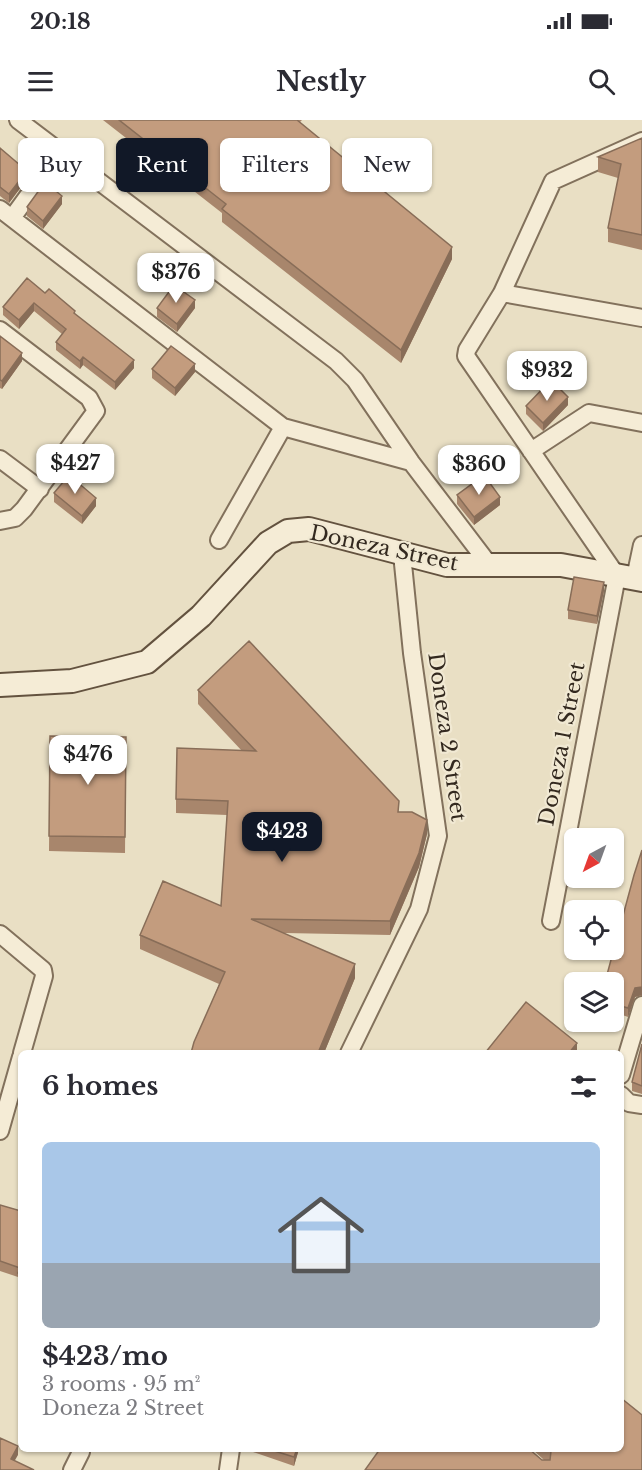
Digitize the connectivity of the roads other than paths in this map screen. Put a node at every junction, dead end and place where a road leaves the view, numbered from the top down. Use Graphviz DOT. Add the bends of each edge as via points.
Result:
graph roads {
  1 [pos="18,120"];
  2 [pos="42,138"];
  3 [pos="642,141"];
  4 [pos="104,185"];
  5 [pos="25,192"];
  6 [pos="6,213"];
  7 [pos="502,293"];
  8 [pos="642,318"];
  9 [pos="0,330"];
  10 [pos="642,423"];
  11 [pos="283,427"];
  12 [pos="531,451"];
  13 [pos="0,459"];
  14 [pos="411,462"];
  15 [pos="40,489"];
  16 [pos="0,521"];
  17 [pos="219,540"];
  18 [pos="642,545"];
  19 [pos="402,554"];
  20 [pos="491,567"];
  21 [pos="631,578"];
  22 [pos="0,685"];
  23 [pos="551,921"];
  24 [pos="0,934"];
  25 [pos="642,1005"];
  26 [pos="23,1050"];
  27 [pos="350,1050"];
  28 [pos="624,1065"];
  29 [pos="18,1068"];
  30 [pos="624,1098"];
  31 [pos="642,1105"];
  32 [pos="0,1131"];
  33 [pos="81,1452"];
  34 [pos="231,1452"];
  35 [pos="72,1470"];
  36 [pos="228,1470"];
  1 -- 2 [label="street"];
  3 -- 7 [label="street" via="553,181"];
  4 -- 14 [label="street" via="336,362 355,380"];
  5 -- 6 [label="street"];
  6 -- 11 [label="street"];
  7 -- 8 [label="street"];
  7 -- 12 [label="street" via="466,356"];
  9 -- 15 [label="street" via="90,398 96,407 95,414"];
  10 -- 12 [label="street" via="589,413"];
  11 -- 14 [label="street"];
  11 -- 17 [label="street"];
  12 -- 21 [label="street"];
  13 -- 15 [label="street"];
  14 -- 20 [label="street"];
  15 -- 16 [label="street" via="15,518"];
  18 -- 21 [label="street, Doneza 1 Street"];
  19 -- 20 [label="street, Doneza Street" via="447,565"];
  19 -- 22 [label="street, Doneza Street" via="309,529 288,531 268,543 201,616 147,662 72,681"];
  19 -- 27 [label="street, Doneza 2 Street" via="438,837 419,909"];
  20 -- 21 [label="street, Doneza Street" via="561,565"];
  21 -- 23 [label="street, Doneza 1 Street"];
  24 -- 26 [label="street" via="43,970"];
  25 -- 28 [label="street"];
  29 -- 32 [label="street"];
  30 -- 31 [label="street"];
  33 -- 35 [label="street"];
  34 -- 36 [label="street"];
}
